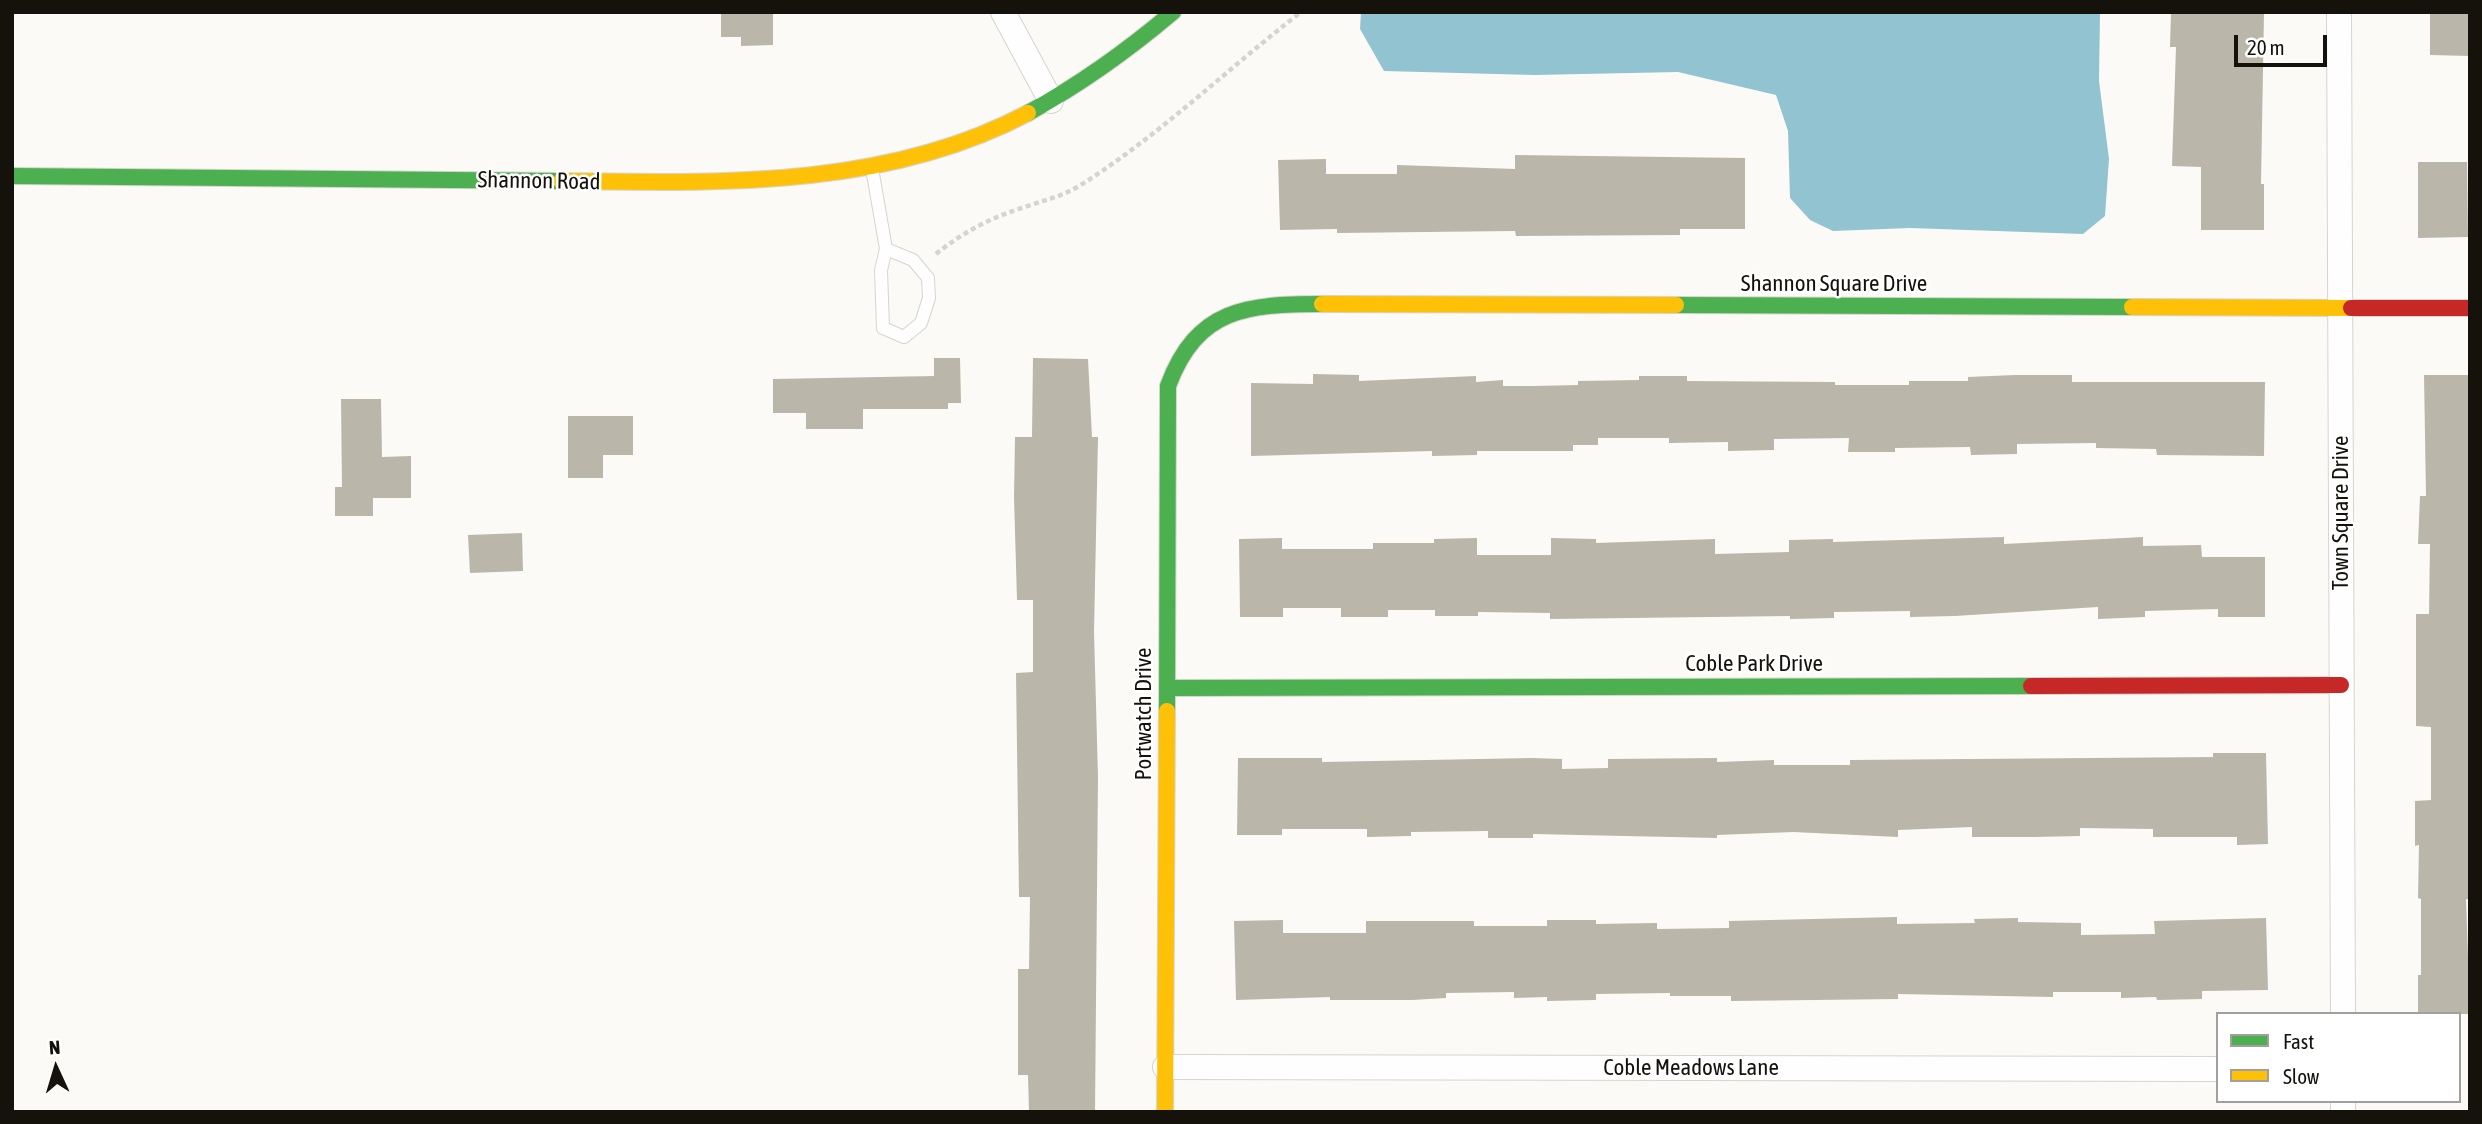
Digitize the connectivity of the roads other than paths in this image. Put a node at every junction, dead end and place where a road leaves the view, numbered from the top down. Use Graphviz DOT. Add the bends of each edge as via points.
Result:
graph roads {
  1 [pos="1003,12"];
  2 [pos="1173,12"];
  3 [pos="2339,12"];
  4 [pos="1051,101"];
  5 [pos="872,168"];
  6 [pos="12,176"];
  7 [pos="886,249"];
  8 [pos="2470,308"];
  9 [pos="2340,309"];
  10 [pos="1202,327"];
  11 [pos="2342,685"];
  12 [pos="1167,688"];
  13 [pos="2343,1012"];
  14 [pos="1165,1067"];
  15 [pos="2216,1069"];
  16 [pos="1165,1112"];
  1 -- 4 [label="street"];
  2 -- 4 [label="street, Shannon Road" via="1118,57"];
  3 -- 9 [label="street, Town Square Drive"];
  4 -- 5 [label="street, Shannon Road" via="976,138"];
  5 -- 6 [label="street, Shannon Road" via="713,183"];
  5 -- 7 [label="lane"];
  7 -- 7 [label="lane" via="881,281 883,328 904,337 920,323 929,298 928,278 913,260"];
  8 -- 9 [label="street, Shannon Square Drive"];
  9 -- 10 [label="street, Shannon Square Drive" via="1275,304 1247,307"];
  9 -- 11 [label="street, Town Square Drive"];
  10 -- 12 [label="street, Portwatch Drive" via="1175,363 1168,386"];
  11 -- 12 [label="street, Coble Park Drive"];
  11 -- 13 [label="street, Town Square Drive"];
  12 -- 14 [label="street, Portwatch Drive"];
  14 -- 15 [label="street, Coble Meadows Lane"];
  14 -- 16 [label="street, Portwatch Drive"];
}
